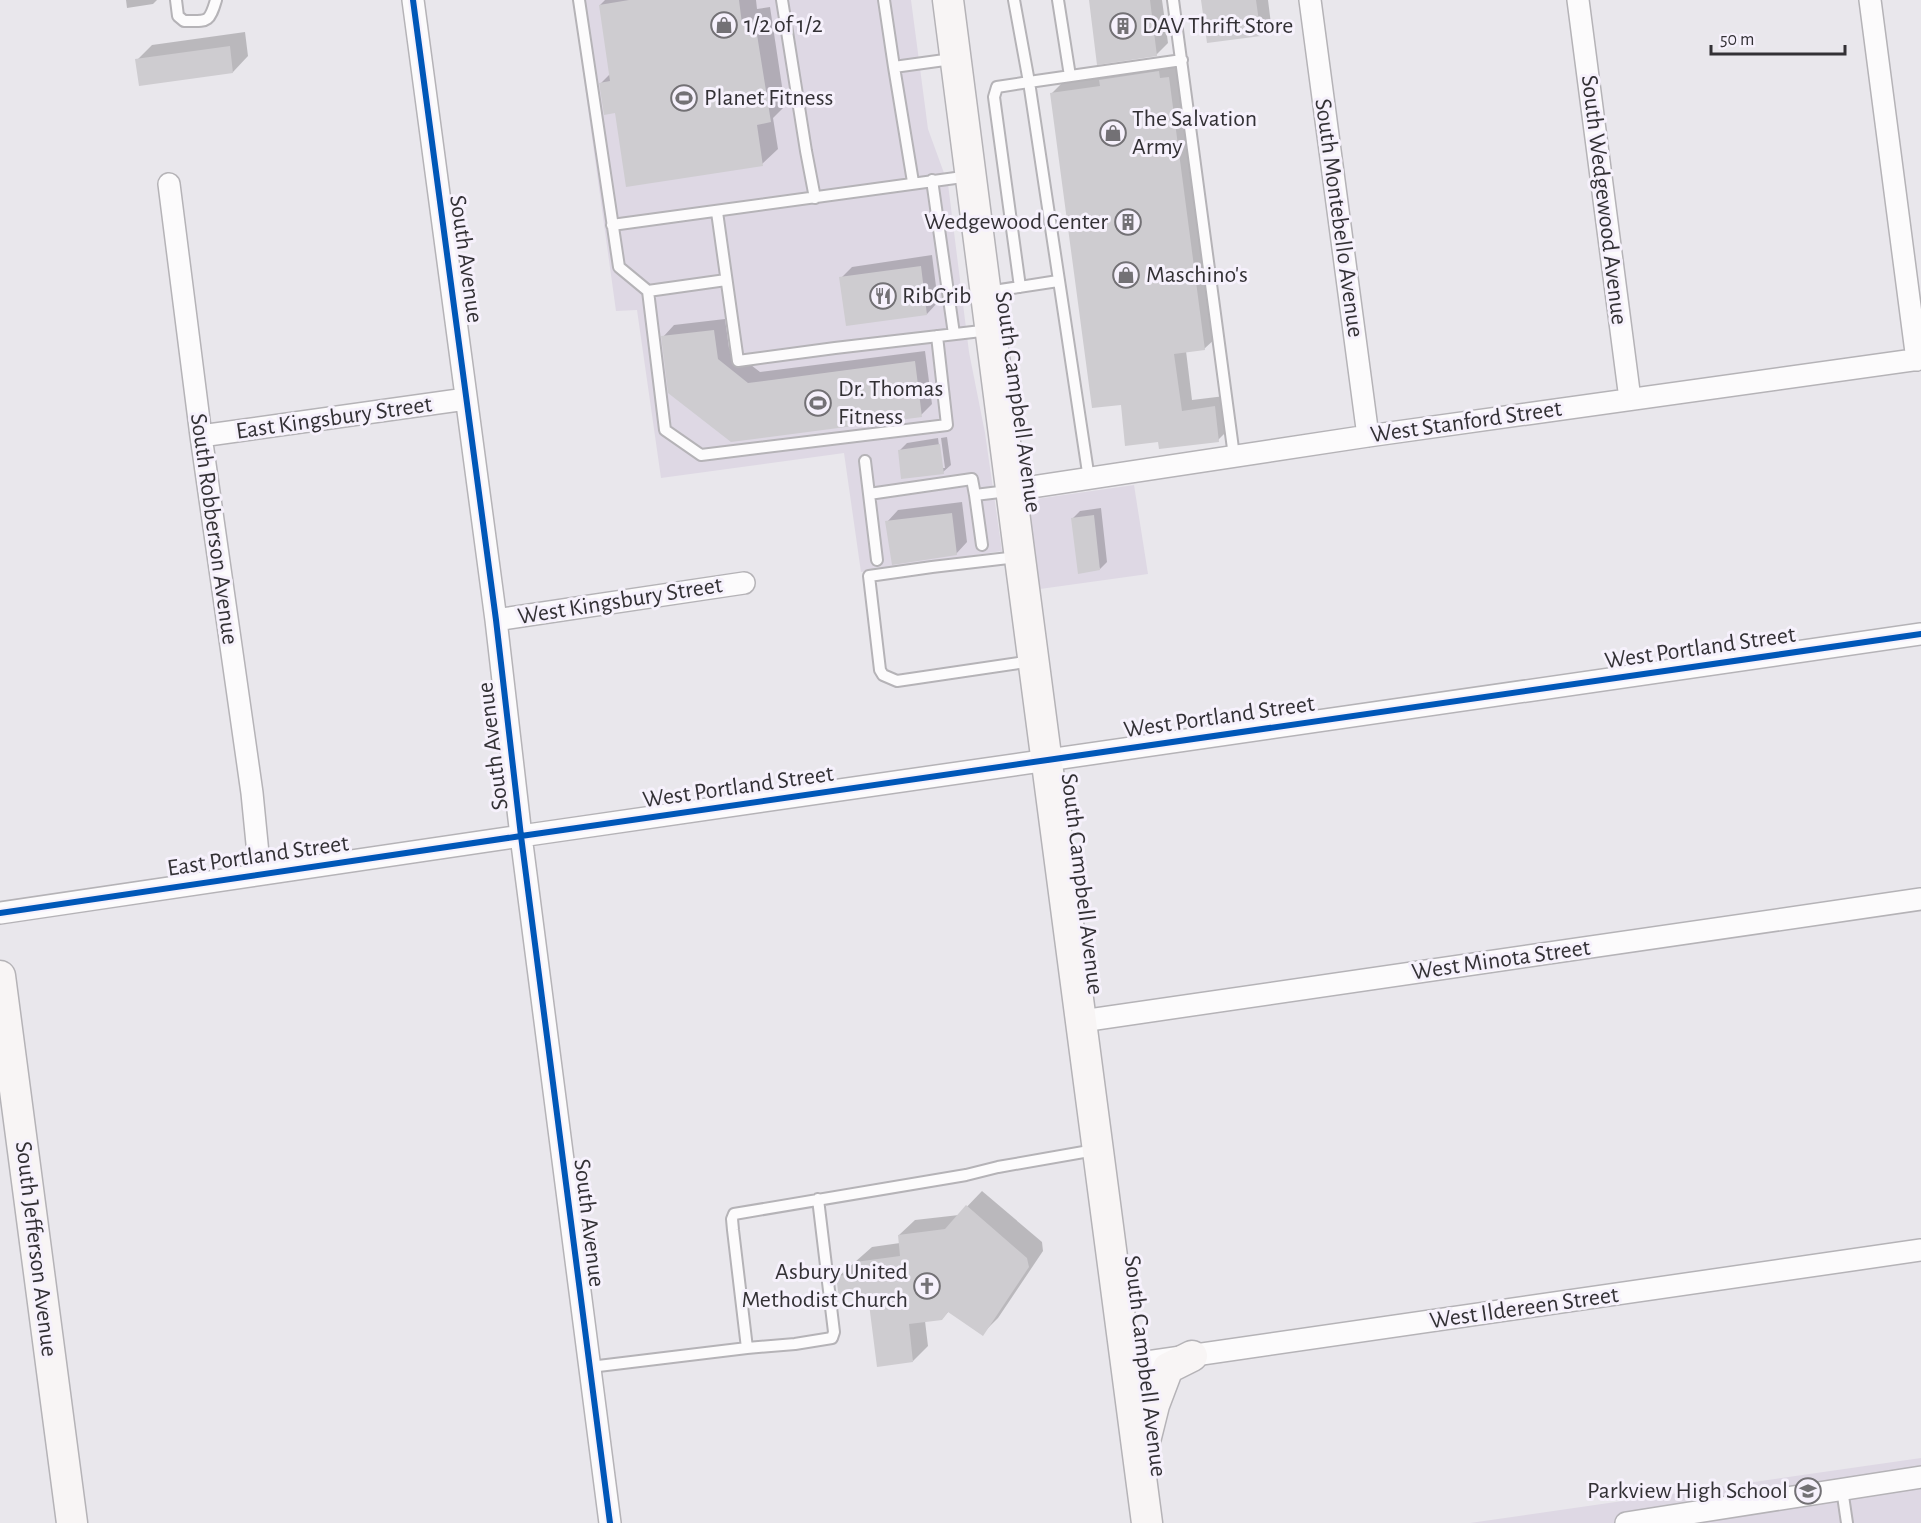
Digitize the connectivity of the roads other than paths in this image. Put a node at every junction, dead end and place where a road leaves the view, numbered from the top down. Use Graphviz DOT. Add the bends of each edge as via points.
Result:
graph roads {
  1 [pos="176,0"];
  2 [pos="216,0"];
  3 [pos="413,0"];
  4 [pos="579,0"];
  5 [pos="782,0"];
  6 [pos="884,0"];
  7 [pos="948,0"];
  8 [pos="1014,0"];
  9 [pos="1058,0"];
  10 [pos="1173,0"];
  11 [pos="1310,0"];
  12 [pos="1578,0"];
  13 [pos="1870,0"];
  14 [pos="956,59"];
  15 [pos="1182,60"];
  16 [pos="894,67"];
  17 [pos="1070,76"];
  18 [pos="1029,82"];
  19 [pos="970,176"];
  20 [pos="932,180"];
  21 [pos="913,182"];
  22 [pos="169,184"];
  23 [pos="815,198"];
  24 [pos="717,212"];
  25 [pos="612,225"];
  26 [pos="726,280"];
  27 [pos="1058,281"];
  28 [pos="1020,287"];
  29 [pos="648,291"];
  30 [pos="985,292"];
  31 [pos="990,330"];
  32 [pos="954,334"];
  33 [pos="937,336"];
  34 [pos="1919,359"];
  35 [pos="466,399"];
  36 [pos="1630,399"];
  37 [pos="201,436"];
  38 [pos="1368,436"];
  39 [pos="1234,456"];
  40 [pos="865,461"];
  41 [pos="1089,478"];
  42 [pos="1012,490"];
  43 [pos="869,494"];
  44 [pos="975,495"];
  45 [pos="982,545"];
  46 [pos="1020,557"];
  47 [pos="877,560"];
  48 [pos="744,583"];
  49 [pos="496,620"];
  50 [pos="1921,634"];
  51 [pos="1034,660"];
  52 [pos="1048,760"];
  53 [pos="521,836"];
  54 [pos="260,874"];
  55 [pos="1921,899"];
  56 [pos="0,913"];
  57 [pos="0,976"];
  58 [pos="1082,1021"];
  59 [pos="1098,1150"];
  60 [pos="818,1199"];
  61 [pos="1921,1250"];
  62 [pos="747,1348"];
  63 [pos="1192,1356"];
  64 [pos="1126,1365"];
  65 [pos="590,1367"];
  66 [pos="1139,1464"];
  67 [pos="1921,1477"];
  68 [pos="1842,1489"];
  69 [pos="72,1523"];
  70 [pos="610,1523"];
  71 [pos="1147,1523"];
  72 [pos="1626,1523"];
  73 [pos="1847,1523"];
  1 -- 2 [label="lane" via="178,16 184,21 205,21 212,15"];
  3 -- 35 [label="street, South Avenue"];
  4 -- 25 [label="lane"];
  5 -- 23 [label="lane"];
  6 -- 16 [label="lane"];
  7 -- 14 [label="main road, South Campbell Avenue"];
  8 -- 18 [label="lane"];
  9 -- 17 [label="lane"];
  10 -- 15 [label="lane"];
  11 -- 38 [label="street, South Montebello Avenue"];
  12 -- 36 [label="street, South Wedgewood Avenue"];
  13 -- 34 [label="street"];
  14 -- 16 [label="lane"];
  14 -- 19 [label="main road, South Campbell Avenue"];
  15 -- 17 [label="lane"];
  15 -- 39 [label="lane"];
  16 -- 21 [label="lane"];
  17 -- 18 [label="lane"];
  18 -- 27 [label="lane"];
  18 -- 28 [label="lane" via="997,87 994,98"];
  19 -- 20 [label="lane"];
  19 -- 30 [label="main road, South Campbell Avenue"];
  20 -- 21 [label="lane"];
  20 -- 32 [label="lane"];
  21 -- 23 [label="lane"];
  22 -- 37 [label="street, South Robberson Avenue"];
  23 -- 24 [label="lane"];
  24 -- 25 [label="lane"];
  24 -- 26 [label="lane"];
  25 -- 29 [label="lane" via="619,267"];
  26 -- 29 [label="lane"];
  26 -- 33 [label="lane" via="738,361"];
  27 -- 28 [label="lane"];
  27 -- 41 [label="lane"];
  28 -- 30 [label="lane"];
  29 -- 33 [label="lane" via="665,430 701,455 947,425"];
  30 -- 31 [label="main road, South Campbell Avenue"];
  31 -- 32 [label="lane"];
  31 -- 42 [label="main road, South Campbell Avenue"];
  32 -- 33 [label="lane"];
  34 -- 36 [label="street, West Stanford Street"];
  35 -- 37 [label="street, East Kingsbury Street"];
  35 -- 49 [label="street, South Avenue"];
  36 -- 38 [label="street, West Stanford Street"];
  37 -- 54 [label="street, South Robberson Avenue"];
  38 -- 39 [label="street, West Stanford Street"];
  39 -- 41 [label="street, West Stanford Street"];
  40 -- 43 [label="lane"];
  41 -- 42 [label="street, West Stanford Street"];
  42 -- 44 [label="lane"];
  42 -- 46 [label="main road, South Campbell Avenue"];
  43 -- 44 [label="lane" via="972,479"];
  43 -- 47 [label="lane"];
  44 -- 45 [label="lane"];
  46 -- 51 [label="main road, South Campbell Avenue"];
  46 -- 51 [label="lane" via="869,576 880,670 897,681"];
  48 -- 49 [label="street, West Kingsbury Street"];
  49 -- 53 [label="street, South Avenue"];
  50 -- 52 [label="street, West Portland Street"];
  51 -- 52 [label="main road, South Campbell Avenue"];
  52 -- 53 [label="street, West Portland Street"];
  52 -- 58 [label="main road, South Campbell Avenue"];
  53 -- 54 [label="street, East Portland Street"];
  53 -- 65 [label="street, South Avenue"];
  54 -- 56 [label="street, East Portland Street"];
  55 -- 58 [label="street, West Minota Street"];
  57 -- 69 [label="main road, South Jefferson Avenue"];
  58 -- 59 [label="main road, South Campbell Avenue"];
  59 -- 60 [label="lane"];
  59 -- 64 [label="main road, South Campbell Avenue"];
  60 -- 62 [label="lane" via="734,1214"];
  60 -- 62 [label="lane" via="832,1338"];
  61 -- 63 [label="street, West Ildereen Street"];
  62 -- 65 [label="lane"];
  63 -- 64 [label="street, West Ildereen Street"];
  63 -- 66 [label="main road" via="1168,1368"];
  64 -- 66 [label="main road, South Campbell Avenue"];
  65 -- 70 [label="street, South Avenue"];
  66 -- 71 [label="main road, South Campbell Avenue"];
  67 -- 68 [label="street"];
  68 -- 72 [label="street"];
  68 -- 73 [label="lane"];
}
